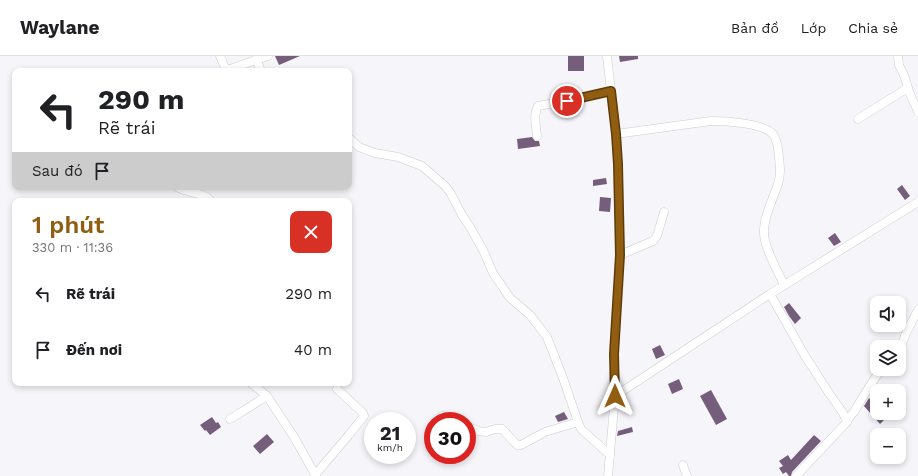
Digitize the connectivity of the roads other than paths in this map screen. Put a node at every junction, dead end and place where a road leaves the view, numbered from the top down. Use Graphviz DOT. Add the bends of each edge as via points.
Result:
graph roads {
  1 [pos="220,56"];
  2 [pos="268,56"];
  3 [pos="607,56"];
  4 [pos="898,56"];
  5 [pos="256,59"];
  6 [pos="224,68"];
  7 [pos="233,68"];
  8 [pos="260,68"];
  9 [pos="908,88"];
  10 [pos="611,91"];
  11 [pos="918,112"];
  12 [pos="858,119"];
  13 [pos="616,134"];
  14 [pos="537,136"];
  15 [pos="352,141"];
  16 [pos="183,190"];
  17 [pos="208,198"];
  18 [pos="918,202"];
  19 [pos="664,212"];
  20 [pos="620,255"];
  21 [pos="784,285"];
  22 [pos="770,294"];
  23 [pos="918,310"];
  24 [pos="904,340"];
  25 [pos="876,376"];
  26 [pos="255,386"];
  27 [pos="337,389"];
  28 [pos="267,396"];
  29 [pos="615,396"];
  30 [pos="230,419"];
  31 [pos="578,422"];
  32 [pos="847,422"];
  33 [pos="476,430"];
  34 [pos="610,455"];
  35 [pos="684,464"];
  36 [pos="315,476"];
  37 [pos="608,476"];
  38 [pos="687,476"];
  39 [pos="796,476"];
  1 -- 6 [label="street"];
  2 -- 5 [label="street"];
  3 -- 10 [label="street"];
  4 -- 9 [label="street" via="899,66"];
  5 -- 7 [label="street"];
  5 -- 8 [label="street"];
  9 -- 11 [label="street"];
  9 -- 12 [label="street"];
  10 -- 13 [label="street"];
  10 -- 14 [label="street" via="538,106 535,109"];
  13 -- 20 [label="street"];
  13 -- 21 [label="street" via="711,121 737,122 770,131 778,144 780,178 769,207 764,233 767,248"];
  15 -- 31 [label="street" via="359,147 375,153 398,157 422,166 450,192 493,273 510,298 530,315 547,337"];
  16 -- 17 [label="street"];
  18 -- 21 [label="street"];
  19 -- 20 [label="street" via="653,241"];
  20 -- 29 [label="street" via="614,354"];
  21 -- 22 [label="street"];
  22 -- 29 [label="street"];
  22 -- 32 [label="street"];
  23 -- 24 [label="street"];
  25 -- 32 [label="street"];
  26 -- 28 [label="street"];
  27 -- 36 [label="street" via="364,416"];
  28 -- 30 [label="street"];
  28 -- 36 [label="street" via="294,437"];
  29 -- 34 [label="street"];
  31 -- 33 [label="street" via="546,432 521,445 502,429 486,432"];
  31 -- 34 [label="street" via="581,429"];
  32 -- 39 [label="street"];
  34 -- 37 [label="street"];
  35 -- 38 [label="street"];
}
